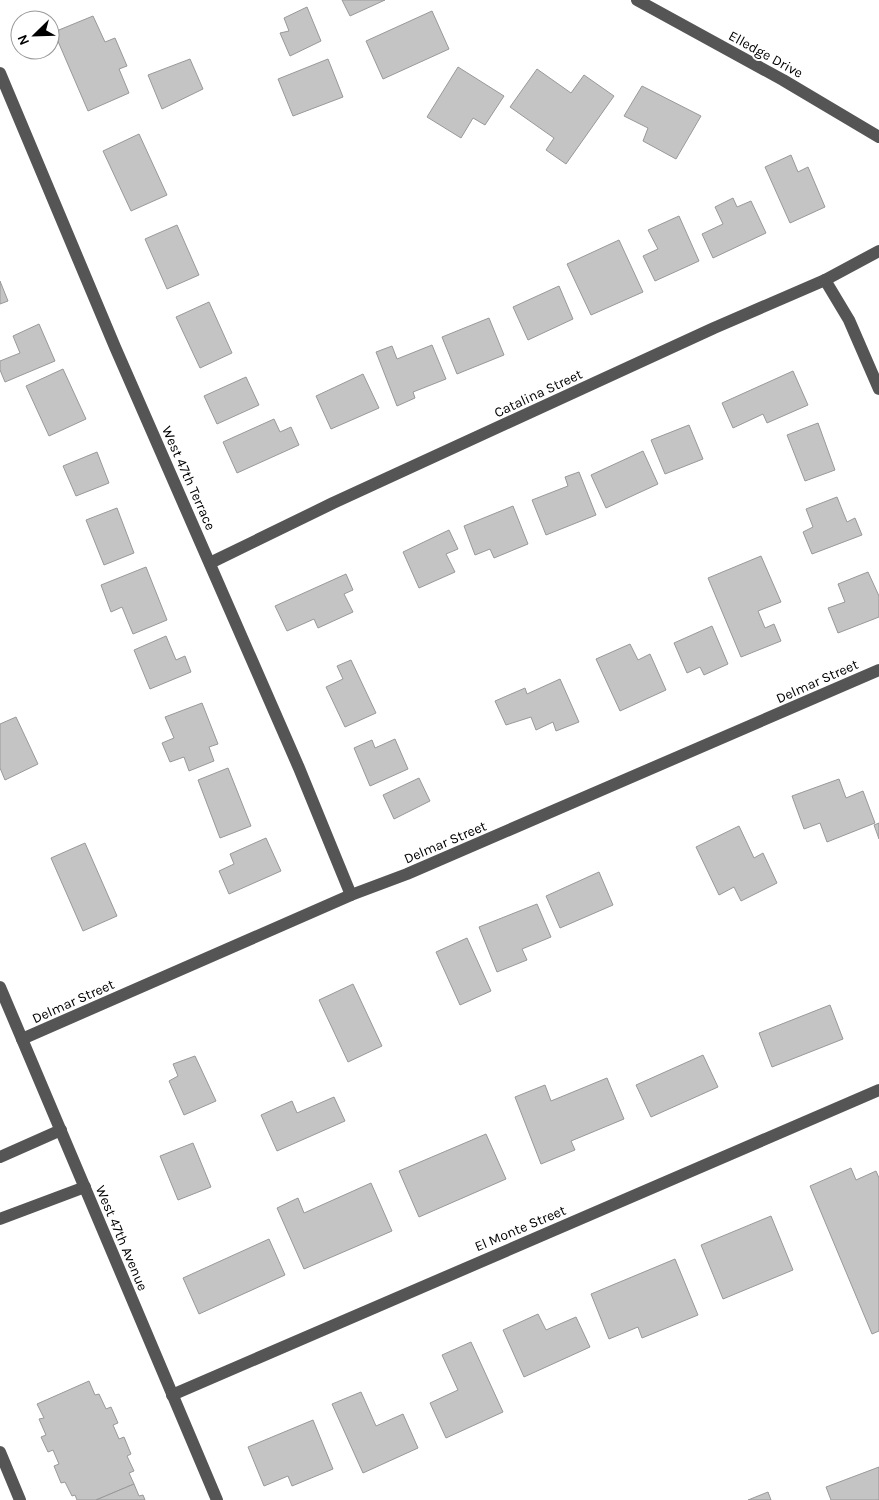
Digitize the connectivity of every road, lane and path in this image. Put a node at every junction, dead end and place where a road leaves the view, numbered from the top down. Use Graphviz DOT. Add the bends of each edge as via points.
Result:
graph roads {
  1 [pos="636,0"];
  2 [pos="0,73"];
  3 [pos="879,137"];
  4 [pos="879,251"];
  5 [pos="825,280"];
  6 [pos="879,389"];
  7 [pos="210,563"];
  8 [pos="879,670"];
  9 [pos="351,895"];
  10 [pos="0,987"];
  11 [pos="22,1039"];
  12 [pos="879,1090"];
  13 [pos="61,1130"];
  14 [pos="0,1157"];
  15 [pos="85,1187"];
  16 [pos="0,1219"];
  17 [pos="172,1395"];
  18 [pos="0,1452"];
  19 [pos="20,1500"];
  20 [pos="217,1500"];
  1 -- 3 [label="street, Elledge Drive" via="783,80"];
  2 -- 7 [label="street, West 47th Terrace"];
  4 -- 5 [label="street, Catalina Street"];
  5 -- 6 [label="street" via="849,320"];
  5 -- 7 [label="street, Catalina Street" via="333,503"];
  7 -- 9 [label="street, West 47th Terrace"];
  8 -- 9 [label="street, Delmar Street" via="407,874"];
  9 -- 11 [label="street, Delmar Street"];
  10 -- 11 [label="street, West 47th Avenue"];
  11 -- 13 [label="street, West 47th Avenue"];
  12 -- 17 [label="street, El Monte Street"];
  13 -- 14 [label="street"];
  13 -- 15 [label="street, West 47th Avenue"];
  15 -- 16 [label="street"];
  15 -- 17 [label="street, West 47th Avenue"];
  17 -- 20 [label="street, West 47th Avenue"];
  18 -- 19 [label="street"];
}
